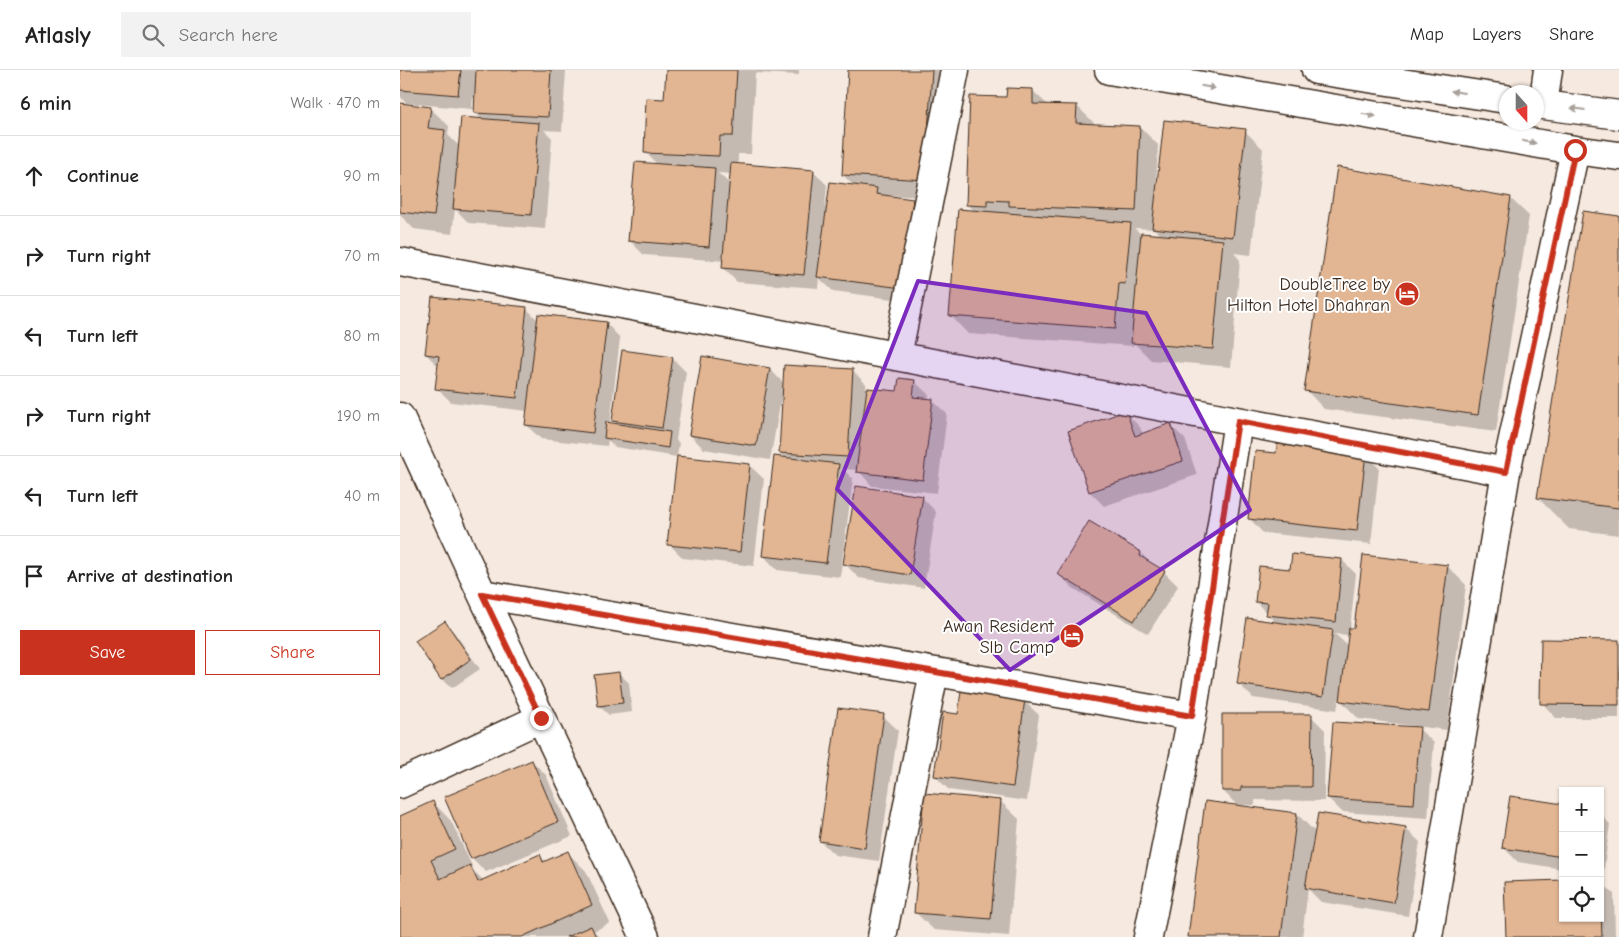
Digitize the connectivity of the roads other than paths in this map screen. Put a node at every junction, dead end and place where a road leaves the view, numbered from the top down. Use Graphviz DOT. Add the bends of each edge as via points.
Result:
graph roads {
  1 [pos="955,70"];
  2 [pos="1109,70"];
  3 [pos="1316,70"];
  4 [pos="1548,70"];
  5 [pos="1544,87"];
  6 [pos="1499,98"];
  7 [pos="1544,105"];
  8 [pos="1619,115"];
  9 [pos="1575,150"];
  10 [pos="1619,156"];
  11 [pos="400,262"];
  12 [pos="897,356"];
  13 [pos="400,416"];
  14 [pos="1238,421"];
  15 [pos="1506,472"];
  16 [pos="482,594"];
  17 [pos="934,672"];
  18 [pos="1192,716"];
  19 [pos="541,718"];
  20 [pos="400,784"];
  21 [pos="645,937"];
  22 [pos="882,937"];
  23 [pos="1148,937"];
  24 [pos="1428,937"];
  1 -- 12 [label="street"];
  2 -- 9 [label="street, one-way"];
  6 -- 3 [label="street, one-way"];
  4 -- 5 [label="street"];
  8 -- 7 [label="street, one-way"];
  9 -- 10 [label="street"];
  9 -- 15 [label="street"];
  11 -- 12 [label="street"];
  12 -- 14 [label="street"];
  13 -- 16 [label="street"];
  14 -- 15 [label="street"];
  14 -- 18 [label="street"];
  15 -- 24 [label="street"];
  16 -- 17 [label="street"];
  16 -- 19 [label="street"];
  17 -- 18 [label="street"];
  17 -- 22 [label="street"];
  18 -- 23 [label="street"];
  19 -- 20 [label="street"];
  19 -- 21 [label="street"];
}
